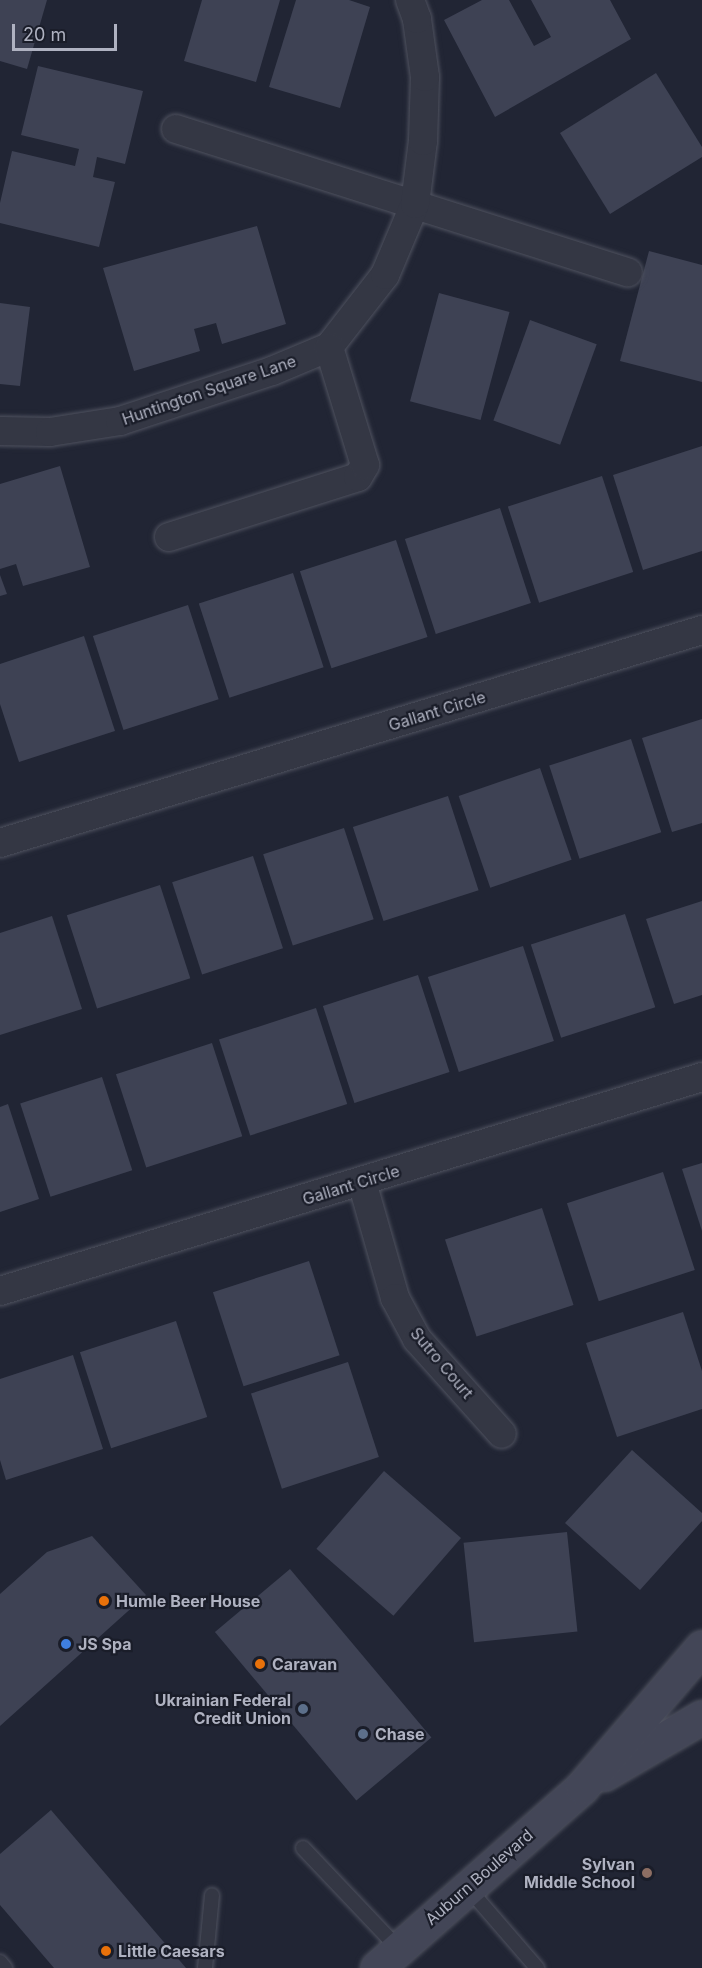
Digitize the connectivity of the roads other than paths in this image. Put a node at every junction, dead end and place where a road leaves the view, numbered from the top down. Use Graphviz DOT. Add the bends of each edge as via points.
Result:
graph roads {
  1 [pos="410,0"];
  2 [pos="176,129"];
  3 [pos="415,204"];
  4 [pos="628,272"];
  5 [pos="329,347"];
  6 [pos="0,431"];
  7 [pos="169,537"];
  8 [pos="702,630"];
  9 [pos="0,843"];
  10 [pos="702,1077"];
  11 [pos="362,1182"];
  12 [pos="0,1291"];
  13 [pos="502,1434"];
  14 [pos="702,1647"];
  15 [pos="702,1716"];
  16 [pos="582,1787"];
  17 [pos="303,1848"];
  18 [pos="468,1888"];
  19 [pos="212,1895"];
  20 [pos="388,1958"];
  21 [pos="0,1962"];
  22 [pos="5,1968"];
  23 [pos="205,1968"];
  24 [pos="537,1968"];
  1 -- 3 [label="street, Huntington Square Lane" via="417,19 425,77 423,141"];
  2 -- 3 [label="street"];
  3 -- 4 [label="street"];
  3 -- 5 [label="street, Huntington Square Lane" via="385,275"];
  5 -- 6 [label="street, Huntington Square Lane" via="272,371 120,421 50,432"];
  5 -- 7 [label="street" via="365,465 358,477"];
  8 -- 9 [label="street, Gallant Circle"];
  10 -- 11 [label="street, Gallant Circle"];
  11 -- 12 [label="street, Gallant Circle"];
  11 -- 13 [label="street, Sutro Court" via="394,1298 417,1339"];
  14 -- 16 [label="main road, Auburn Boulevard"];
  15 -- 16 [label="main road, Auburn Boulevard"];
  16 -- 18 [label="main road, Auburn Boulevard"];
  17 -- 20 [label="lane"];
  18 -- 20 [label="main road, Auburn Boulevard"];
  18 -- 24 [label="lane"];
  19 -- 23 [label="lane"];
  21 -- 22 [label="lane"];
}
